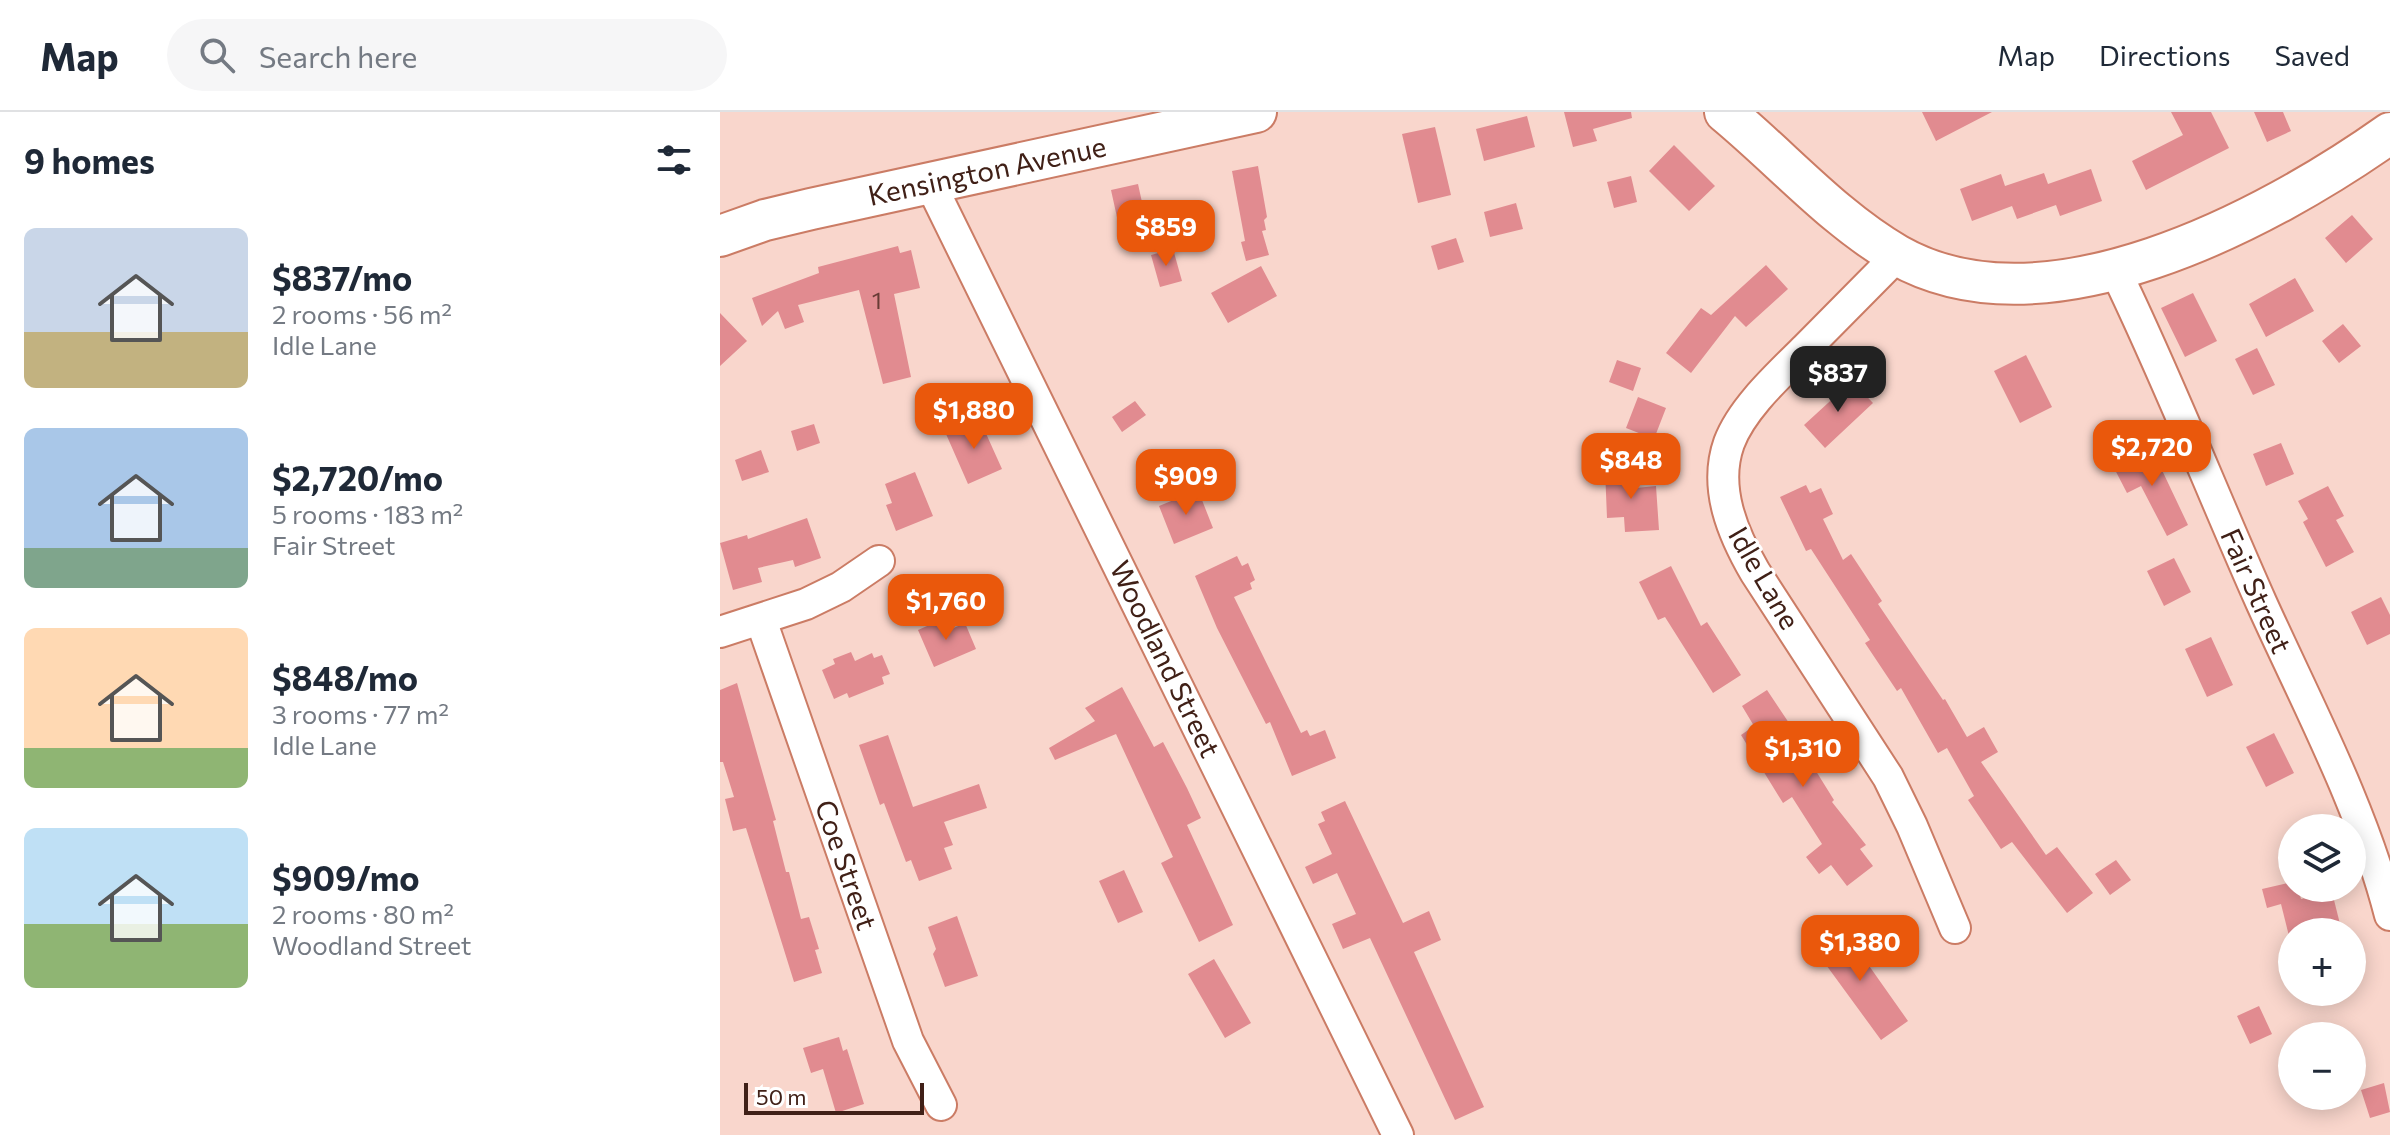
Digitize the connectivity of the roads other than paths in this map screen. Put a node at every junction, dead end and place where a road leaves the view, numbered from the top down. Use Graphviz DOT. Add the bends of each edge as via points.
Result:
graph roads {
  1 [pos="1256,112"];
  2 [pos="1725,112"];
  3 [pos="2390,133"];
  4 [pos="930,183"];
  5 [pos="720,236"];
  6 [pos="1898,255"];
  7 [pos="2115,270"];
  8 [pos="879,561"];
  9 [pos="761,620"];
  10 [pos="720,632"];
  11 [pos="2390,915"];
  12 [pos="1955,928"];
  13 [pos="941,1105"];
  14 [pos="1398,1135"];
  1 -- 4 [label="main road, Kensington Avenue"];
  2 -- 6 [label="main road" via="1844,216"];
  3 -- 7 [label="main road" via="2231,225"];
  4 -- 5 [label="main road, Kensington Avenue" via="765,220"];
  4 -- 14 [label="street, Woodland Street"];
  6 -- 7 [label="main road" via="1973,283 2013,286"];
  6 -- 12 [label="street, Idle Lane" via="1767,387 1746,415 1729,443 1725,505 1755,572 1888,777"];
  7 -- 11 [label="street, Fair Street" via="2369,845"];
  8 -- 9 [label="street" via="841,587"];
  9 -- 10 [label="street"];
  9 -- 13 [label="street, Coe Street" via="908,1041"];
}
